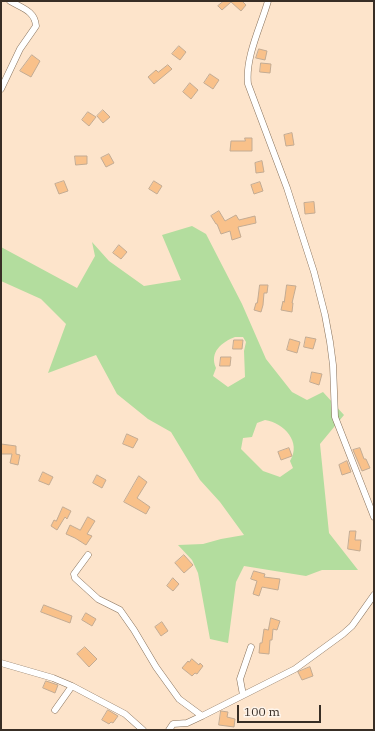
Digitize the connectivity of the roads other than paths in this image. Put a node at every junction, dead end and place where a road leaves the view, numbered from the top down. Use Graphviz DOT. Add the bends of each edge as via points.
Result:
graph roads {
  1 [pos="10,1"];
  2 [pos="268,1"];
  3 [pos="1,89"];
  4 [pos="374,517"];
  5 [pos="88,555"];
  6 [pos="374,595"];
  7 [pos="251,647"];
  8 [pos="1,663"];
  9 [pos="72,686"];
  10 [pos="243,695"];
  11 [pos="55,710"];
  12 [pos="202,716"];
  13 [pos="143,730"];
  14 [pos="169,730"];
  1 -- 3 [label="street" via="30,12 34,16 36,26 20,49"];
  2 -- 4 [label="street" via="253,44 248,84 287,188 314,272 330,342 335,417"];
  5 -- 12 [label="street" via="74,574 75,578 98,599 120,610 179,699"];
  6 -- 10 [label="street" via="352,626 343,634 295,670"];
  7 -- 10 [label="street" via="240,679"];
  8 -- 9 [label="street"];
  9 -- 11 [label="street"];
  9 -- 13 [label="street" via="125,714"];
  10 -- 12 [label="street"];
  12 -- 14 [label="street" via="187,723 173,724"];
}
